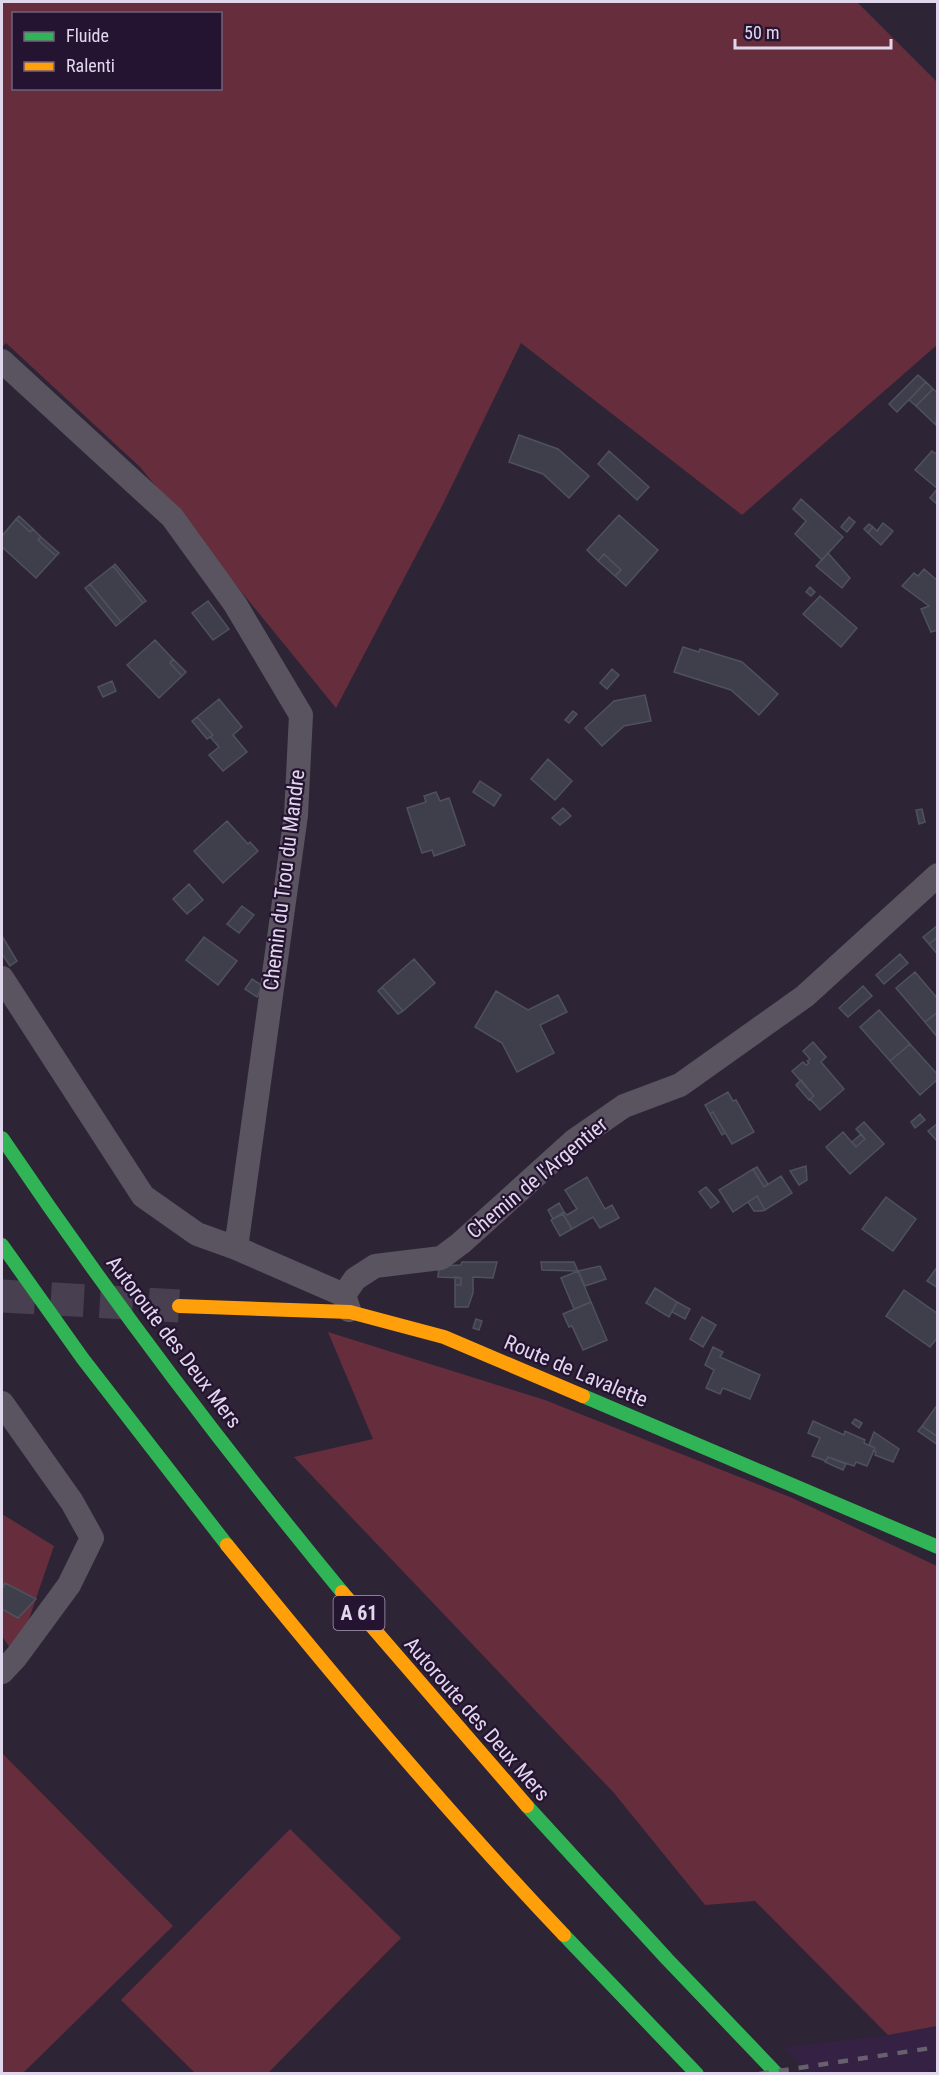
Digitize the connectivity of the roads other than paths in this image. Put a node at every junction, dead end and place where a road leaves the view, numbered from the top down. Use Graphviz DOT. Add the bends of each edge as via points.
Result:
graph roads {
  1 [pos="2,361"];
  2 [pos="938,875"];
  3 [pos="2,978"];
  4 [pos="2,1138"];
  5 [pos="2,1245"];
  6 [pos="236,1248"];
  7 [pos="347,1304"];
  8 [pos="179,1306"];
  9 [pos="2,1403"];
  10 [pos="938,1547"];
  11 [pos="2,1672"];
  12 [pos="692,2068"];
  13 [pos="777,2073"];
  1 -- 6 [label="street, Chemin du Trou du Mandre" via="172,517 235,604 301,715 296,815"];
  2 -- 7 [label="street, Chemin de l'Argentier" via="805,996 680,1085 624,1106 575,1140 441,1258 375,1266 355,1279"];
  3 -- 6 [label="street" via="143,1196 196,1234"];
  4 -- 13 [label="main road, Autoroute des Deux Mers / A 61" via="148,1345 248,1477 383,1643 553,1837"];
  5 -- 12 [label="main road, A 61" via="83,1359 337,1680 509,1877"];
  6 -- 7 [label="street"];
  7 -- 8 [label="main road, Route de Lavalette"];
  7 -- 10 [label="main road, Route de Lavalette" via="444,1337"];
  9 -- 11 [label="street" via="72,1502 92,1538 69,1585"];
}
